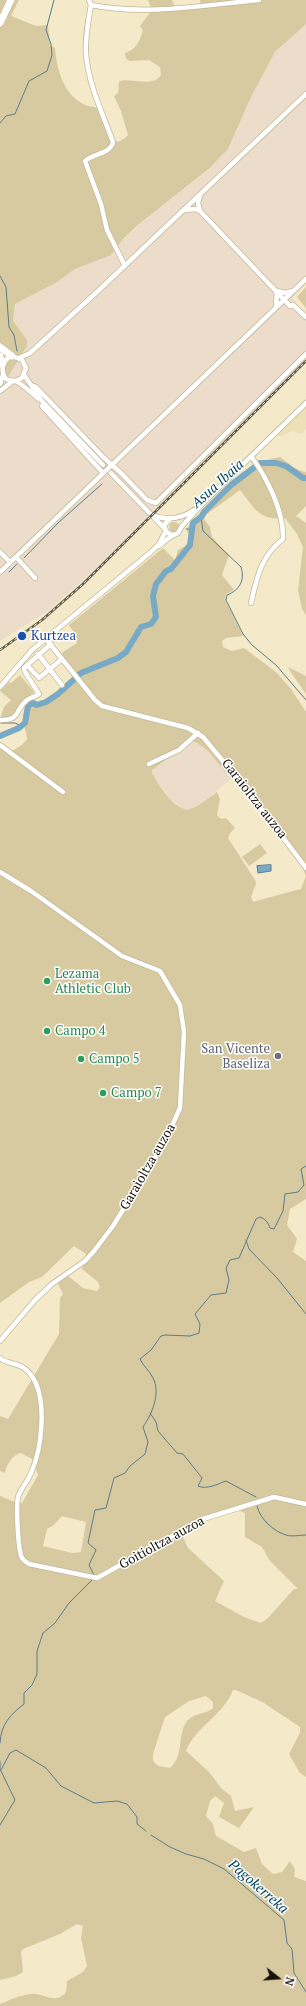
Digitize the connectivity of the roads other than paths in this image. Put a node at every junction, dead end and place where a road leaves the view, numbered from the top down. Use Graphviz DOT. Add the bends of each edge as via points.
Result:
graph roads {
  1 [pos="7,0"];
  2 [pos="11,0"];
  3 [pos="210,0"];
  4 [pos="259,0"];
  5 [pos="90,2"];
  6 [pos="214,4"];
  7 [pos="0,14"];
  8 [pos="0,23"];
  9 [pos="306,94"];
  10 [pos="200,194"];
  11 [pos="192,202"];
  12 [pos="199,209"];
  13 [pos="183,211"];
  14 [pos="125,266"];
  15 [pos="306,279"];
  16 [pos="294,290"];
  17 [pos="277,291"];
  18 [pos="285,300"];
  19 [pos="276,308"];
  20 [pos="306,317"];
  21 [pos="0,347"];
  22 [pos="30,353"];
  23 [pos="306,354"];
  24 [pos="12,356"];
  25 [pos="20,358"];
  26 [pos="1,360"];
  27 [pos="25,365"];
  28 [pos="3,375"];
  29 [pos="24,375"];
  30 [pos="14,381"];
  31 [pos="0,384"];
  32 [pos="31,385"];
  33 [pos="0,391"];
  34 [pos="30,392"];
  35 [pos="42,401"];
  36 [pos="306,403"];
  37 [pos="251,456"];
  38 [pos="112,464"];
  39 [pos="103,465"];
  40 [pos="103,473"];
  41 [pos="111,473"];
  42 [pos="203,503"];
  43 [pos="150,513"];
  44 [pos="173,518"];
  45 [pos="182,526"];
  46 [pos="165,530"];
  47 [pos="173,535"];
  48 [pos="0,552"];
  49 [pos="151,552"];
  50 [pos="16,557"];
  51 [pos="10,562"];
  52 [pos="0,572"];
  53 [pos="34,578"];
  54 [pos="251,603"];
  55 [pos="46,639"];
  56 [pos="51,644"];
  57 [pos="38,655"];
  58 [pos="62,659"];
  59 [pos="27,665"];
  60 [pos="50,670"];
  61 [pos="62,685"];
  62 [pos="0,687"];
  63 [pos="0,720"];
  64 [pos="198,733"];
  65 [pos="0,745"];
  66 [pos="149,764"];
  67 [pos="63,792"];
  68 [pos="306,868"];
  69 [pos="0,872"];
  70 [pos="0,1341"];
  71 [pos="0,1358"];
  72 [pos="306,1504"];
  1 -- 7 [label="highway"];
  2 -- 8 [label="highway"];
  3 -- 6 [label="street"];
  4 -- 6 [label="street"];
  5 -- 6 [label="street" via="108,8 154,9"];
  5 -- 14 [label="street" via="86,37 89,73 113,142 108,150 85,161 101,204 107,230"];
  9 -- 10 [label="street"];
  10 -- 11 [label="street"];
  10 -- 12 [label="street"];
  11 -- 12 [label="street"];
  11 -- 13 [label="street"];
  12 -- 13 [label="street"];
  12 -- 17 [label="street"];
  13 -- 14 [label="street"];
  14 -- 22 [label="street"];
  15 -- 16 [label="street"];
  16 -- 17 [label="street" via="285,293"];
  16 -- 18 [label="street"];
  17 -- 18 [label="street"];
  17 -- 19 [label="street"];
  18 -- 19 [label="street"];
  18 -- 20 [label="street"];
  19 -- 38 [label="street"];
  21 -- 24 [label="highway"];
  22 -- 25 [label="street"];
  22 -- 27 [label="street"];
  23 -- 38 [label="street" via="160,502 151,503 147,500"];
  24 -- 25 [label="street"];
  24 -- 26 [label="street"];
  25 -- 27 [label="street"];
  26 -- 28 [label="street"];
  27 -- 29 [label="street"];
  28 -- 30 [label="street" via="7,380"];
  28 -- 31 [label="street"];
  29 -- 30 [label="street"];
  29 -- 32 [label="street"];
  30 -- 33 [label="street"];
  30 -- 34 [label="street"];
  32 -- 35 [label="street"];
  32 -- 38 [label="street" via="36,387"];
  34 -- 35 [label="street"];
  34 -- 40 [label="street"];
  35 -- 39 [label="street"];
  36 -- 37 [label="street"];
  37 -- 42 [label="street"];
  37 -- 54 [label="street" via="275,502 283,532 282,539 266,555"];
  38 -- 40 [label="street"];
  40 -- 50 [label="street"];
  41 -- 43 [label="street"];
  42 -- 44 [label="street" via="189,514"];
  42 -- 45 [label="street"];
  43 -- 44 [label="street"];
  43 -- 46 [label="street"];
  44 -- 45 [label="street" via="180,521"];
  44 -- 46 [label="street" via="165,524"];
  45 -- 47 [label="street" via="180,532"];
  46 -- 47 [label="street"];
  46 -- 49 [label="street" via="159,544"];
  47 -- 49 [label="street"];
  48 -- 51 [label="street"];
  49 -- 55 [label="street"];
  50 -- 51 [label="street"];
  50 -- 53 [label="street"];
  51 -- 52 [label="street"];
  55 -- 56 [label="street, Garaioltza auzoa"];
  55 -- 62 [label="street" via="21,662"];
  56 -- 57 [label="street"];
  56 -- 58 [label="street, Garaioltza auzoa"];
  57 -- 59 [label="street"];
  57 -- 60 [label="street"];
  58 -- 60 [label="street"];
  58 -- 64 [label="street, Garaioltza auzoa" via="102,706 188,728"];
  59 -- 60 [label="street" via="39,678"];
  59 -- 63 [label="street" via="24,668 25,672 39,694 26,700 14,718"];
  60 -- 61 [label="street"];
  64 -- 66 [label="street" via="179,750"];
  64 -- 68 [label="street, Garaioltza auzoa" via="225,762"];
  65 -- 67 [label="street"];
  69 -- 70 [label="street, Garaioltza auzoa" via="32,891 122,956 160,971 180,1005 184,1027 180,1108 164,1142 113,1226 94,1251 35,1300"];
  71 -- 72 [label="street, Goitioltza auzoa" via="23,1366 35,1380 43,1423 33,1468 18,1501 22,1557 29,1564 97,1578 209,1517 274,1497"];
}
